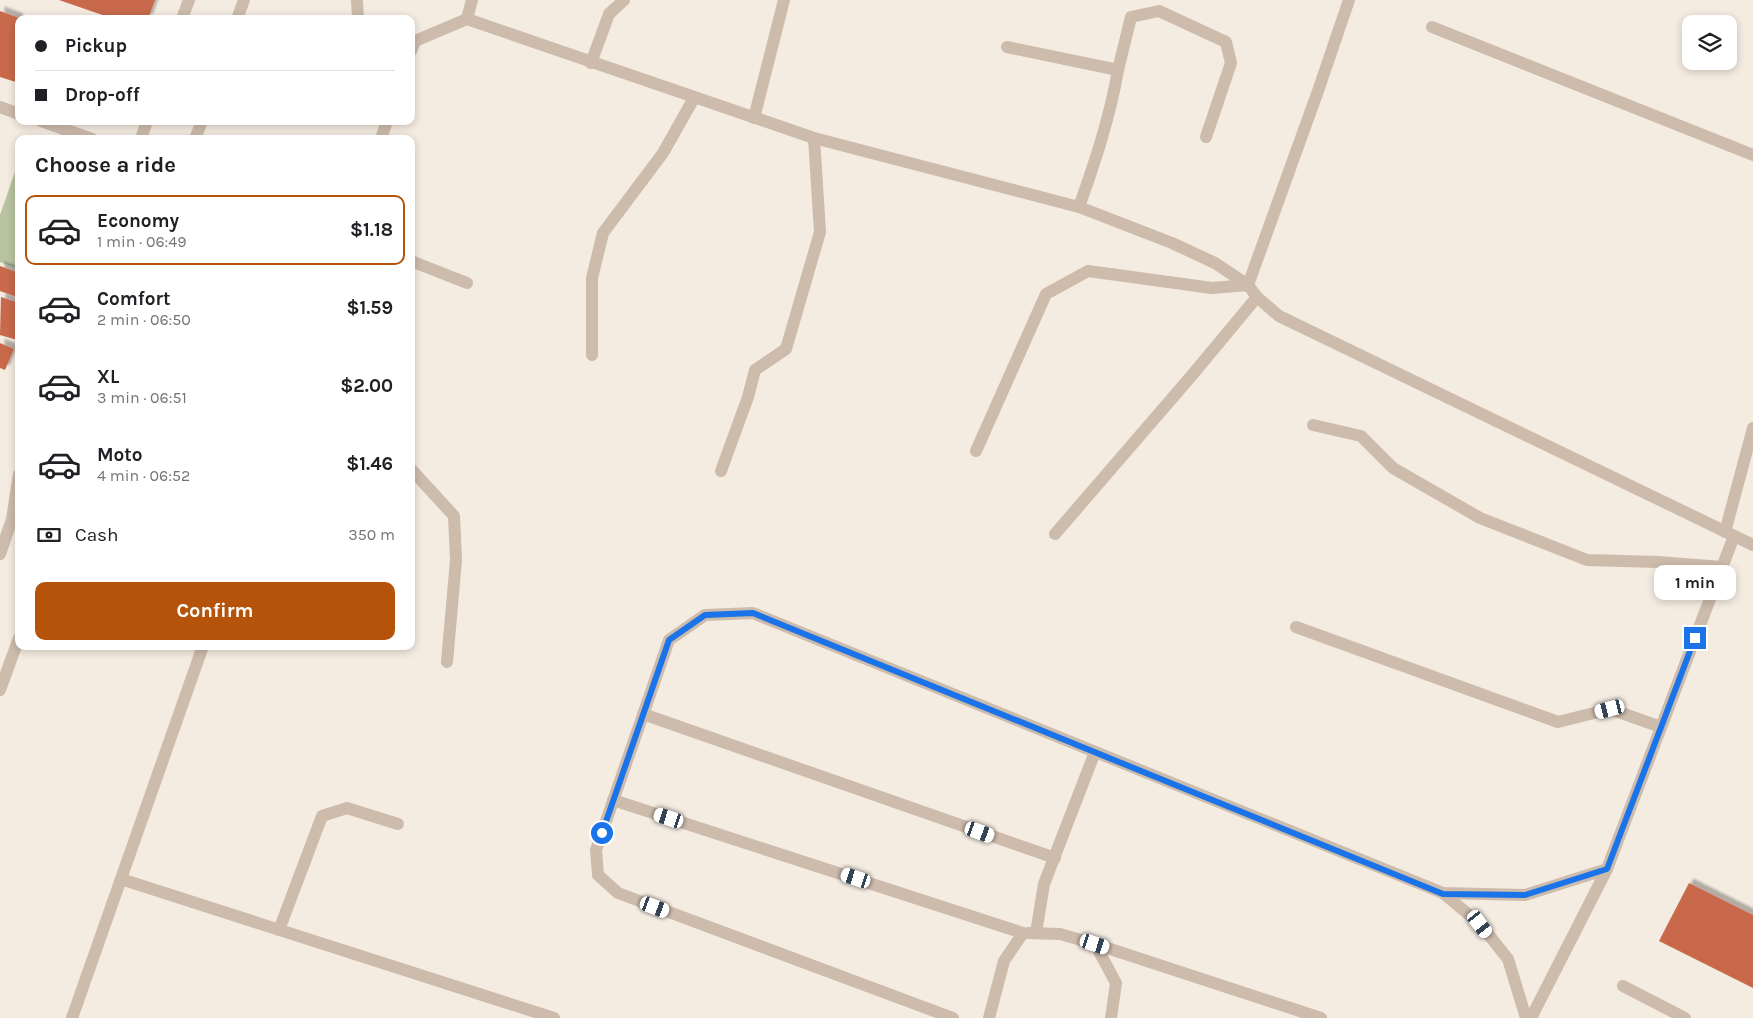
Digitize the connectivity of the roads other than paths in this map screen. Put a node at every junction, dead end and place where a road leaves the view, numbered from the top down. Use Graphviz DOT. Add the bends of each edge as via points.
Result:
graph roads {
  1 [pos="189,0"];
  2 [pos="244,0"];
  3 [pos="357,0"];
  4 [pos="472,0"];
  5 [pos="624,0"];
  6 [pos="784,0"];
  7 [pos="1349,0"];
  8 [pos="183,15"];
  9 [pos="238,15"];
  10 [pos="358,15"];
  11 [pos="467,19"];
  12 [pos="1432,26"];
  13 [pos="415,43"];
  14 [pos="1007,47"];
  15 [pos="591,63"];
  16 [pos="1118,70"];
  17 [pos="694,98"];
  18 [pos="0,107"];
  19 [pos="15,113"];
  20 [pos="754,118"];
  21 [pos="52,125"];
  22 [pos="81,135"];
  23 [pos="1206,137"];
  24 [pos="814,138"];
  25 [pos="1753,155"];
  26 [pos="1079,207"];
  27 [pos="415,263"];
  28 [pos="467,283"];
  29 [pos="1248,284"];
  30 [pos="1257,297"];
  31 [pos="592,354"];
  32 [pos="1313,425"];
  33 [pos="1753,428"];
  34 [pos="976,451"];
  35 [pos="721,471"];
  36 [pos="415,474"];
  37 [pos="15,500"];
  38 [pos="1055,534"];
  39 [pos="1729,534"];
  40 [pos="1751,541"];
  41 [pos="0,552"];
  42 [pos="1722,567"];
  43 [pos="1296,627"];
  44 [pos="15,649"];
  45 [pos="202,650"];
  46 [pos="447,662"];
  47 [pos="0,690"];
  48 [pos="643,714"];
  49 [pos="1661,727"];
  50 [pos="1095,752"];
  51 [pos="613,800"];
  52 [pos="398,824"];
  53 [pos="1054,858"];
  54 [pos="1607,869"];
  55 [pos="121,879"];
  56 [pos="1443,894"];
  57 [pos="279,930"];
  58 [pos="1030,933"];
  59 [pos="1095,944"];
  60 [pos="1623,986"];
  61 [pos="72,1018"];
  62 [pos="554,1018"];
  63 [pos="953,1018"];
  64 [pos="989,1018"];
  65 [pos="1112,1018"];
  66 [pos="1321,1018"];
  67 [pos="1526,1018"];
  68 [pos="1531,1018"];
  69 [pos="1685,1018"];
  1 -- 8 [label="street"];
  2 -- 9 [label="street"];
  3 -- 10 [label="street"];
  4 -- 11 [label="street"];
  5 -- 15 [label="street" via="609,14"];
  6 -- 20 [label="street"];
  7 -- 29 [label="street"];
  11 -- 13 [label="street"];
  11 -- 15 [label="street"];
  12 -- 25 [label="street"];
  14 -- 16 [label="street"];
  15 -- 17 [label="street"];
  16 -- 23 [label="street" via="1131,17 1159,11 1226,42 1231,63"];
  16 -- 26 [label="street" via="1110,113"];
  17 -- 20 [label="street"];
  17 -- 31 [label="street" via="663,153 603,233 592,278"];
  18 -- 19 [label="street"];
  20 -- 24 [label="street"];
  21 -- 22 [label="street"];
  24 -- 26 [label="street"];
  24 -- 35 [label="street" via="820,232 786,349 755,370"];
  26 -- 29 [label="street" via="1216,263"];
  27 -- 28 [label="street"];
  29 -- 30 [label="street"];
  29 -- 34 [label="street" via="1212,288 1088,271 1046,294"];
  30 -- 38 [label="street"];
  30 -- 39 [label="street" via="1279,316"];
  32 -- 42 [label="street" via="1361,436 1393,468 1480,518 1587,560"];
  33 -- 39 [label="street"];
  36 -- 46 [label="street" via="454,516 456,560"];
  37 -- 41 [label="street"];
  39 -- 40 [label="street"];
  39 -- 42 [label="street"];
  42 -- 49 [label="street"];
  43 -- 49 [label="street" via="1558,722 1610,709"];
  44 -- 47 [label="street"];
  45 -- 55 [label="street"];
  48 -- 50 [label="street" via="669,640 705,615 753,613"];
  48 -- 51 [label="street"];
  48 -- 53 [label="street"];
  49 -- 54 [label="street"];
  50 -- 53 [label="street"];
  50 -- 56 [label="street"];
  51 -- 58 [label="street"];
  51 -- 63 [label="street" via="596,850 598,875 618,894"];
  52 -- 57 [label="street" via="346,808 322,816"];
  53 -- 58 [label="street"];
  54 -- 56 [label="street" via="1525,895"];
  54 -- 68 [label="street"];
  55 -- 57 [label="street"];
  55 -- 61 [label="street"];
  56 -- 67 [label="street" via="1480,924 1508,959"];
  57 -- 62 [label="street"];
  58 -- 59 [label="street" via="1060,934"];
  58 -- 64 [label="street" via="1004,961"];
  59 -- 65 [label="street" via="1116,983"];
  59 -- 66 [label="street"];
  60 -- 69 [label="street"];
}
